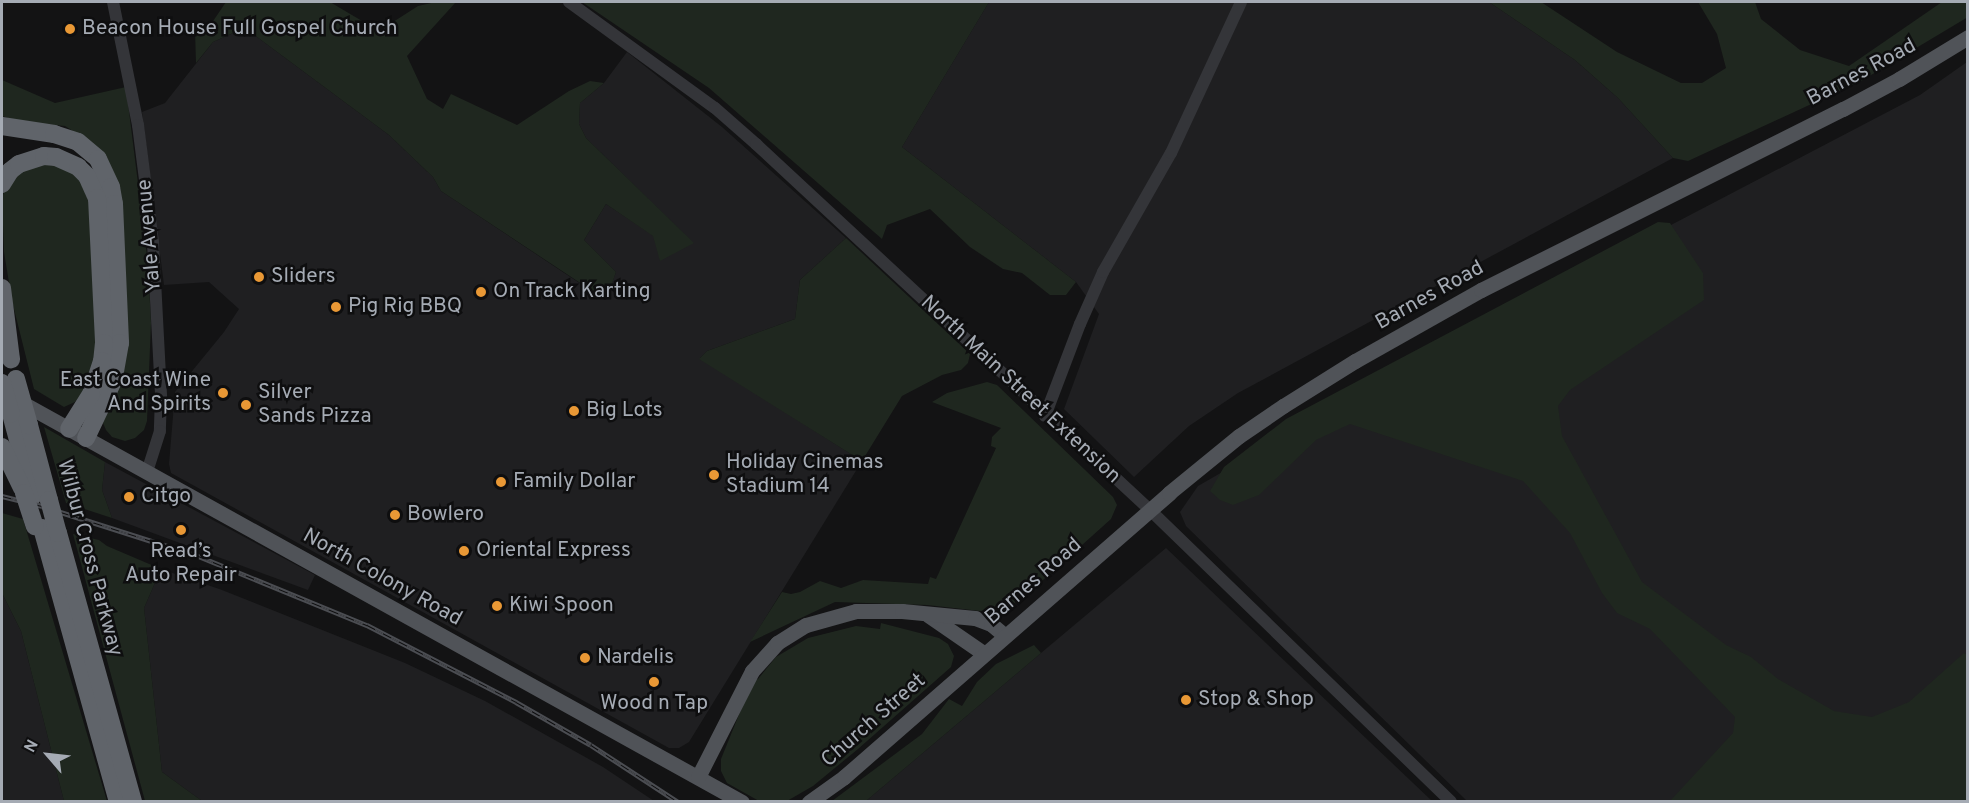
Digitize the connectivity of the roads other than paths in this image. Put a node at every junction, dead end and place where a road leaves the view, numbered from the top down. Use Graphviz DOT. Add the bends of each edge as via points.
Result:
graph roads {
  1 [pos="113,2"];
  2 [pos="569,2"];
  3 [pos="1241,2"];
  4 [pos="1968,37"];
  5 [pos="2,126"];
  6 [pos="2,184"];
  7 [pos="2,288"];
  8 [pos="2,327"];
  9 [pos="10,360"];
  10 [pos="9,381"];
  11 [pos="2,391"];
  12 [pos="1045,416"];
  13 [pos="69,429"];
  14 [pos="86,438"];
  15 [pos="2,447"];
  16 [pos="147,472"];
  17 [pos="35,496"];
  18 [pos="1150,510"];
  19 [pos="45,529"];
  20 [pos="928,615"];
  21 [pos="1004,635"];
  22 [pos="983,653"];
  23 [pos="965,670"];
  24 [pos="698,777"];
  25 [pos="118,801"];
  26 [pos="133,801"];
  27 [pos="742,801"];
  28 [pos="809,801"];
  29 [pos="1451,801"];
  1 -- 16 [label="street, Yale Avenue" via="138,125 153,242 161,397 160,431"];
  2 -- 12 [label="street, North Main Street Extension" via="715,108 887,264"];
  3 -- 12 [label="street" via="1171,153 1103,272"];
  4 -- 18 [label="main road, Barnes Road" via="1890,84 1481,290 1355,362 1239,436"];
  5 -- 14 [label="highway" via="78,142 98,159 111,187 120,343 112,381"];
  6 -- 13 [label="highway" via="19,164 44,156 56,157 78,167 97,198 103,352 91,393"];
  7 -- 9 [label="highway"];
  8 -- 9 [label="highway, Wilbur Cross Parkway"];
  9 -- 10 [label="highway, Wilbur Cross Parkway"];
  10 -- 17 [label="highway, Wilbur Cross Parkway, bridge" via="10,414"];
  10 -- 17 [label="highway, Wilbur Cross Parkway, bridge" via="29,425"];
  11 -- 13 [label="main road, North Colony Road"];
  12 -- 18 [label="street, North Main Street Extension"];
  13 -- 14 [label="main road, North Colony Road"];
  14 -- 16 [label="main road, North Colony Road"];
  15 -- 17 [label="highway"];
  16 -- 24 [label="main road, North Colony Road"];
  17 -- 19 [label="highway, bridge"];
  17 -- 19 [label="highway, Wilbur Cross Parkway, bridge"];
  18 -- 21 [label="main road, Barnes Road"];
  18 -- 29 [label="street, North Main Street Extension"];
  19 -- 25 [label="highway, Wilbur Cross Parkway"];
  19 -- 26 [label="highway, Wilbur Cross Parkway"];
  20 -- 21 [label="main road" via="975,618"];
  20 -- 22 [label="main road"];
  20 -- 24 [label="main road" via="902,610 855,611 827,617 787,636 752,671"];
  21 -- 22 [label="main road, Barnes Road"];
  22 -- 23 [label="main road, Barnes Road"];
  23 -- 28 [label="main road, Church Street" via="844,777"];
  24 -- 27 [label="main road, North Colony Road"];
}
